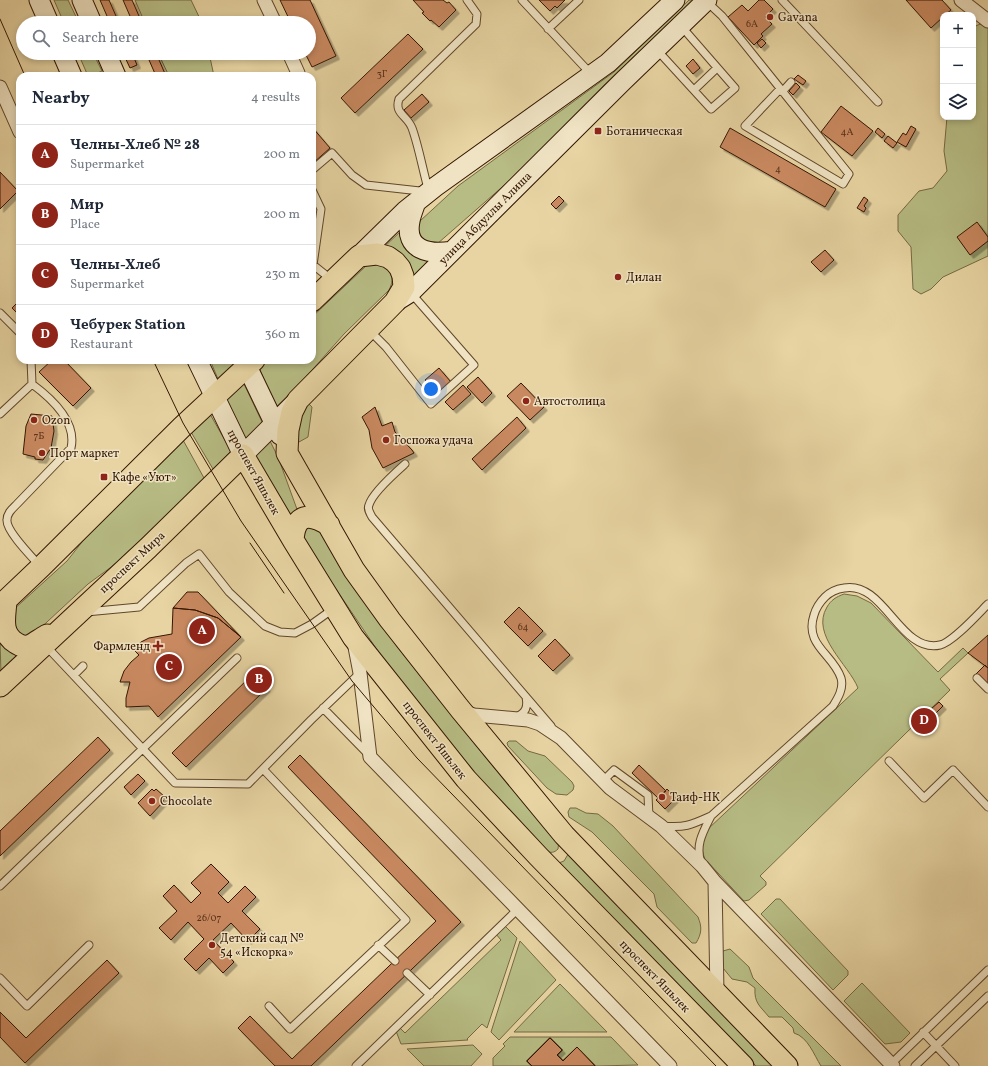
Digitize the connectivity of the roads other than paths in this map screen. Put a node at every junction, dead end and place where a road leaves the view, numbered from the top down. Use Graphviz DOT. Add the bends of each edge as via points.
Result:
graph roads {
  1 [pos="39,0"];
  2 [pos="82,0"];
  3 [pos="264,0"];
  4 [pos="467,0"];
  5 [pos="522,0"];
  6 [pos="579,0"];
  7 [pos="782,0"];
  8 [pos="961,0"];
  9 [pos="670,1"];
  10 [pos="707,1"];
  11 [pos="46,16"];
  12 [pos="89,16"];
  13 [pos="272,16"];
  14 [pos="988,22"];
  15 [pos="680,25"];
  16 [pos="548,29"];
  17 [pos="656,49"];
  18 [pos="65,60"];
  19 [pos="109,60"];
  20 [pos="292,60"];
  21 [pos="717,68"];
  22 [pos="70,72"];
  23 [pos="114,72"];
  24 [pos="298,72"];
  25 [pos="592,76"];
  26 [pos="791,82"];
  27 [pos="0,86"];
  28 [pos="694,90"];
  29 [pos="781,90"];
  30 [pos="878,102"];
  31 [pos="16,123"];
  32 [pos="316,167"];
  33 [pos="422,197"];
  34 [pos="316,198"];
  35 [pos="316,240"];
  36 [pos="452,251"];
  37 [pos="359,256"];
  38 [pos="316,267"];
  39 [pos="333,280"];
  40 [pos="316,297"];
  41 [pos="403,297"];
  42 [pos="0,313"];
  43 [pos="16,329"];
  44 [pos="368,330"];
  45 [pos="31,364"];
  46 [pos="199,364"];
  47 [pos="245,366"];
  48 [pos="32,384"];
  49 [pos="214,398"];
  50 [pos="298,400"];
  51 [pos="0,414"];
  52 [pos="269,429"];
  53 [pos="287,452"];
  54 [pos="243,455"];
  55 [pos="405,464"];
  56 [pos="329,525"];
  57 [pos="293,540"];
  58 [pos="41,567"];
  59 [pos="3,604"];
  60 [pos="988,604"];
  61 [pos="334,608"];
  62 [pos="70,620"];
  63 [pos="353,637"];
  64 [pos="44,644"];
  65 [pos="237,658"];
  66 [pos="83,666"];
  67 [pos="360,673"];
  68 [pos="74,675"];
  69 [pos="977,678"];
  70 [pos="0,686"];
  71 [pos="988,689"];
  72 [pos="526,697"];
  73 [pos="323,708"];
  74 [pos="460,710"];
  75 [pos="513,719"];
  76 [pos="562,738"];
  77 [pos="142,748"];
  78 [pos="370,757"];
  79 [pos="889,762"];
  80 [pos="263,769"];
  81 [pos="988,807"];
  82 [pos="710,816"];
  83 [pos="661,826"];
  84 [pos="564,834"];
  85 [pos="538,856"];
  86 [pos="702,866"];
  87 [pos="716,882"];
  88 [pos="0,886"];
  89 [pos="518,909"];
  90 [pos="89,945"];
  91 [pos="378,945"];
  92 [pos="395,961"];
  93 [pos="988,970"];
  94 [pos="407,973"];
  95 [pos="0,978"];
  96 [pos="717,994"];
  97 [pos="430,995"];
  98 [pos="988,996"];
  99 [pos="269,1006"];
  100 [pos="923,1032"];
  101 [pos="936,1045"];
  102 [pos="892,1065"];
  103 [pos="356,1066"];
  104 [pos="670,1066"];
  105 [pos="743,1066"];
  106 [pos="787,1066"];
  107 [pos="916,1066"];
  108 [pos="955,1066"];
  1 -- 11 [label="main road"];
  2 -- 12 [label="main road"];
  3 -- 13 [label="street"];
  4 -- 33 [label="lane" via="477,14 476,24 399,98 397,105 412,127"];
  5 -- 16 [label="lane"];
  6 -- 16 [label="lane"];
  7 -- 30 [label="lane"];
  8 -- 14 [label="street"];
  9 -- 25 [label="main road"];
  10 -- 15 [label="main road, улица Абдуллы Алиша"];
  10 -- 29 [label="lane"];
  15 -- 17 [label="main road, улица Абдуллы Алиша"];
  15 -- 21 [label="lane"];
  16 -- 25 [label="lane"];
  17 -- 28 [label="lane"];
  17 -- 36 [label="main road, улица Абдуллы Алиша"];
  18 -- 22 [label="main road"];
  19 -- 23 [label="main road"];
  20 -- 24 [label="street"];
  21 -- 28 [label="lane"];
  21 -- 28 [label="lane" via="735,88 712,109"];
  25 -- 33 [label="main road"];
  26 -- 29 [label="lane"];
  27 -- 31 [label="street"];
  29 -- 29 [label="lane" via="849,174 843,184 745,126"];
  32 -- 33 [label="lane" via="332,153 366,185"];
  33 -- 36 [label="main road" via="410,222 412,242 429,252"];
  33 -- 37 [label="main road"];
  34 -- 35 [label="lane" via="321,209"];
  36 -- 41 [label="main road, улица Абдуллы Алиша"];
  37 -- 39 [label="main road"];
  37 -- 41 [label="main road" via="378,254 396,262 403,276"];
  38 -- 39 [label="lane"];
  39 -- 40 [label="main road"];
  41 -- 44 [label="main road, улица Абдуллы Алиша"];
  41 -- 44 [label="lane" via="474,365 431,404 386,348"];
  42 -- 43 [label="lane"];
  44 -- 50 [label="main road, улица Абдуллы Алиша"];
  45 -- 48 [label="lane"];
  46 -- 49 [label="main road, проспект Яшьлек"];
  47 -- 49 [label="main road"];
  47 -- 52 [label="main road"];
  48 -- 51 [label="lane"];
  48 -- 58 [label="lane" via="63,414 72,439 71,448 8,513 6,522 12,534"];
  49 -- 54 [label="main road, проспект Яшьлек"];
  49 -- 58 [label="main road"];
  50 -- 52 [label="main road, улица Абдуллы Алиша"];
  50 -- 53 [label="main road" via="288,430"];
  52 -- 53 [label="main road"];
  52 -- 54 [label="main road, проспект Мира"];
  53 -- 56 [label="main road"];
  54 -- 57 [label="main road, проспект Яшьлек"];
  54 -- 62 [label="main road, проспект Мира"];
  55 -- 72 [label="lane" via="383,484 369,504 368,510"];
  56 -- 57 [label="main road" via="309,516 301,519 293,530"];
  56 -- 74 [label="main road" via="354,570"];
  57 -- 61 [label="main road, проспект Яшьлек"];
  58 -- 59 [label="main road"];
  59 -- 62 [label="main road" via="5,633 20,645 29,645"];
  60 -- 82 [label="lane" via="954,637 941,645 926,645 913,638 870,595 860,589 837,589 826,596 817,606 811,622 813,638 841,679 840,694 833,706"];
  61 -- 62 [label="lane" via="312,624 295,632 280,632 265,626 229,592 199,554 139,607"];
  61 -- 63 [label="main road, проспект Яшьлек"];
  62 -- 64 [label="main road, проспект Мира"];
  63 -- 67 [label="street"];
  63 -- 85 [label="main road, проспект Яшьлек" via="466,779"];
  64 -- 68 [label="lane"];
  64 -- 70 [label="main road, проспект Мира"];
  65 -- 77 [label="lane"];
  66 -- 68 [label="lane"];
  67 -- 73 [label="lane"];
  67 -- 78 [label="street"];
  68 -- 77 [label="lane"];
  69 -- 71 [label="lane"];
  72 -- 75 [label="lane" via="525,711"];
  72 -- 76 [label="lane"];
  73 -- 78 [label="lane"];
  73 -- 80 [label="lane"];
  74 -- 75 [label="street"];
  74 -- 84 [label="main road"];
  75 -- 76 [label="street" via="540,724"];
  76 -- 83 [label="street" via="610,788"];
  77 -- 80 [label="lane" via="175,782 248,784"];
  77 -- 88 [label="lane"];
  78 -- 89 [label="street"];
  79 -- 81 [label="lane" via="924,798 953,770"];
  80 -- 91 [label="lane" via="406,920"];
  82 -- 83 [label="lane" via="687,827"];
  82 -- 86 [label="lane" via="698,847"];
  83 -- 86 [label="street"];
  84 -- 85 [label="main road" via="565,846 558,857"];
  84 -- 96 [label="main road"];
  85 -- 105 [label="main road, проспект Яшьлек"];
  86 -- 87 [label="street"];
  87 -- 96 [label="street"];
  87 -- 102 [label="street"];
  89 -- 97 [label="lane"];
  89 -- 104 [label="street"];
  90 -- 95 [label="lane" via="27,1006"];
  91 -- 92 [label="lane"];
  91 -- 99 [label="lane" via="290,1029"];
  93 -- 100 [label="lane"];
  94 -- 97 [label="lane"];
  96 -- 106 [label="main road"];
  97 -- 103 [label="lane"];
  98 -- 101 [label="lane"];
  100 -- 101 [label="lane"];
  100 -- 102 [label="lane"];
  101 -- 107 [label="lane"];
  101 -- 108 [label="lane"];
}
